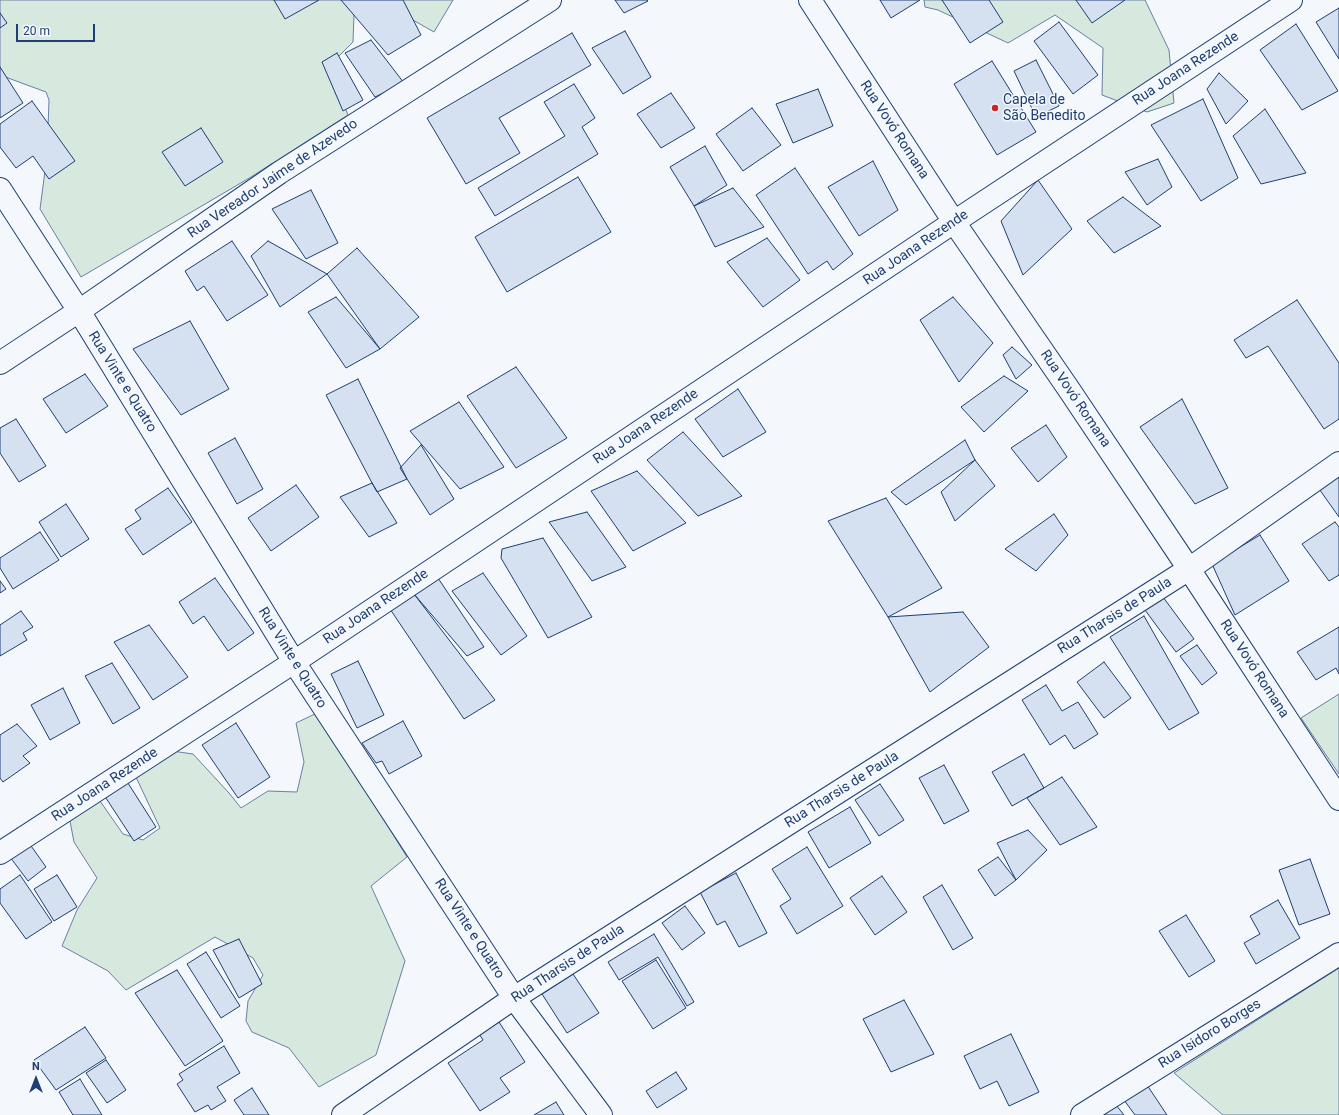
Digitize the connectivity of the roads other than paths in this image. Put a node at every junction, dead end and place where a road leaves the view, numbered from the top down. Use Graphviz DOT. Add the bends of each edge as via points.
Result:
graph roads {
  1 [pos="550,0"];
  2 [pos="810,0"];
  3 [pos="1291,0"];
  4 [pos="0,189"];
  5 [pos="954,222"];
  6 [pos="79,311"];
  7 [pos="0,363"];
  8 [pos="1339,463"];
  9 [pos="1189,569"];
  10 [pos="294,662"];
  11 [pos="1339,799"];
  12 [pos="0,853"];
  13 [pos="1339,954"];
  14 [pos="514,998"];
  15 [pos="343,1115"];
  16 [pos="601,1115"];
  17 [pos="1082,1115"];
  1 -- 6 [label="street, Rua Vereador Jaime de Azevedo" via="279,173"];
  2 -- 5 [label="street, Rua Vovó Romana"];
  3 -- 5 [label="street, Rua Joana Rezende"];
  4 -- 6 [label="street, Rua Vinte e Quatro"];
  5 -- 9 [label="street, Rua Vovó Romana"];
  5 -- 10 [label="street, Rua Joana Rezende"];
  6 -- 7 [label="street, Rua Vereador Jaime de Azevedo"];
  6 -- 10 [label="street, Rua Vinte e Quatro"];
  8 -- 9 [label="street, Rua Tharsis de Paula"];
  9 -- 11 [label="street, Rua Vovó Romana"];
  9 -- 14 [label="street, Rua Tharsis de Paula"];
  10 -- 12 [label="street, Rua Joana Rezende"];
  10 -- 14 [label="street, Rua Vinte e Quatro"];
  13 -- 17 [label="street, Rua Isidoro Borges"];
  14 -- 15 [label="street, Rua Tharsis de Paula"];
  14 -- 16 [label="street, Rua Vinte e Quatro"];
}
